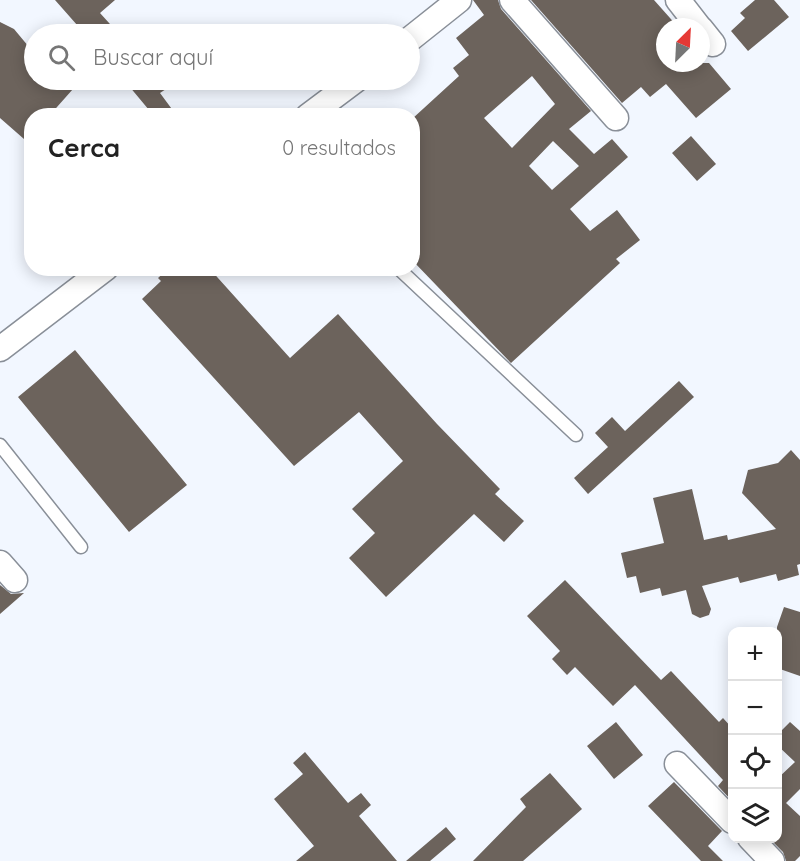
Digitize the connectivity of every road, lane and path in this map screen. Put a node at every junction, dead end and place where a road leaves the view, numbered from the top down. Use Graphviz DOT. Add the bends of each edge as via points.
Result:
graph roads {
  1 [pos="459,0"];
  2 [pos="512,0"];
  3 [pos="678,0"];
  4 [pos="692,18"];
  5 [pos="420,31"];
  6 [pos="343,90"];
  7 [pos="319,108"];
  8 [pos="616,118"];
  9 [pos="96,276"];
  10 [pos="407,276"];
  11 [pos="0,349"];
  12 [pos="576,435"];
  13 [pos="0,445"];
  14 [pos="81,547"];
  15 [pos="677,764"];
  16 [pos="728,817"];
  17 [pos="755,843"];
  18 [pos="772,861"];
  1 -- 5 [label="street"];
  2 -- 8 [label="street"];
  3 -- 4 [label="street"];
  6 -- 7 [label="street"];
  9 -- 11 [label="street"];
  10 -- 12 [label="lane"];
  13 -- 14 [label="lane"];
  15 -- 16 [label="street"];
  17 -- 18 [label="street"];
}
